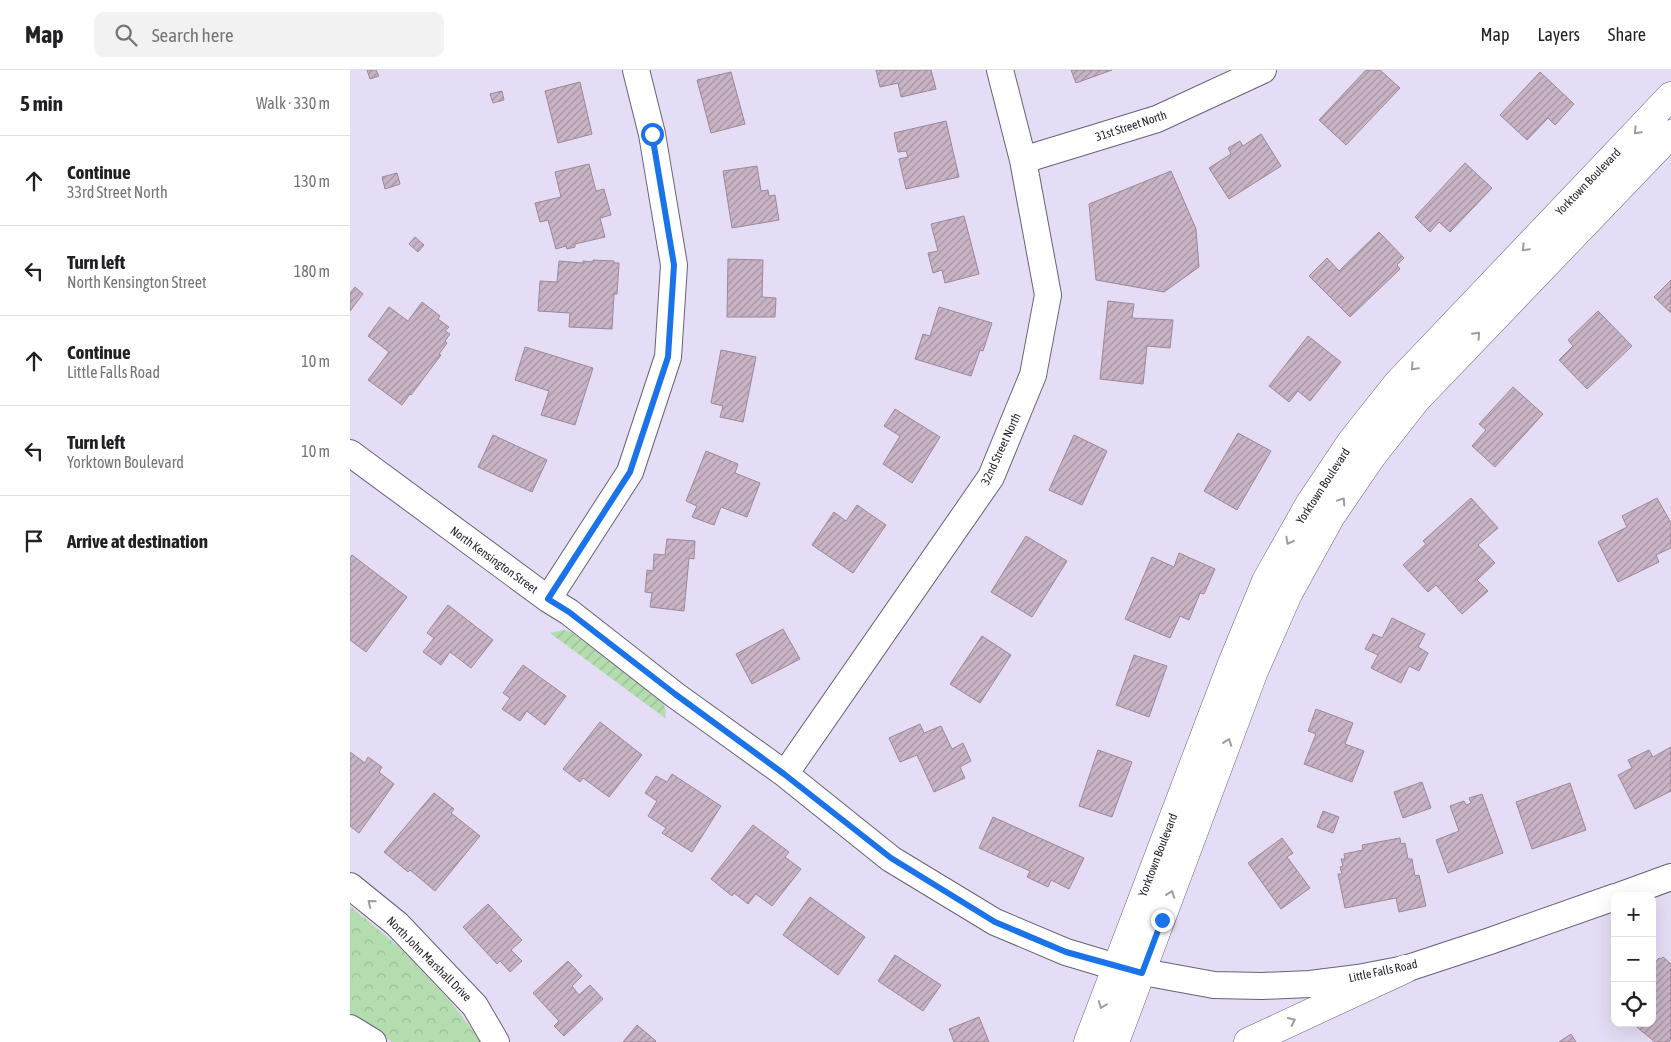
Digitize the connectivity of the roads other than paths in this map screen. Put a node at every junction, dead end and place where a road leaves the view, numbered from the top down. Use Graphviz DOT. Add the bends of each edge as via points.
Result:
graph roads {
  1 [pos="636,70"];
  2 [pos="1000,70"];
  3 [pos="1263,70"];
  4 [pos="1671,96"];
  5 [pos="1671,134"];
  6 [pos="1023,160"];
  7 [pos="350,453"];
  8 [pos="548,599"];
  9 [pos="784,774"];
  10 [pos="1671,877"];
  11 [pos="350,886"];
  12 [pos="1630,892"];
  13 [pos="1611,898"];
  14 [pos="1405,969"];
  15 [pos="1129,970"];
  16 [pos="350,1028"];
  17 [pos="373,1042"];
  18 [pos="496,1042"];
  19 [pos="1088,1042"];
  20 [pos="1115,1042"];
  21 [pos="1248,1042"];
  1 -- 8 [label="street" via="652,134 674,265 668,357 630,472"];
  2 -- 6 [label="street, 32nd Street North"];
  3 -- 6 [label="street, 31st Street North" via="1157,119"];
  4 -- 15 [label="street, Yorktown Boulevard, one-way" via="1398,384 1351,442 1310,503 1266,581 1232,661"];
  15 -- 5 [label="street, Yorktown Boulevard, one-way" via="1288,594 1331,516 1416,400"];
  6 -- 9 [label="street, 32nd Street North" via="1048,295 1033,375 990,477"];
  7 -- 8 [label="street, North Kensington Street"];
  8 -- 9 [label="street, North Kensington Street"];
  9 -- 15 [label="street, North Kensington Street" via="891,858 995,922 1066,952"];
  10 -- 12 [label="street"];
  18 -- 11 [label="street, North John Marshall Drive, one-way" via="475,1006 397,924"];
  13 -- 14 [label="street, Little Falls Road"];
  14 -- 15 [label="street, Little Falls Road" via="1310,984 1262,986 1214,985"];
  21 -- 14 [label="street, one-way"];
  15 -- 19 [label="street, one-way"];
  15 -- 20 [label="street"];
  16 -- 17 [label="street"];
}
